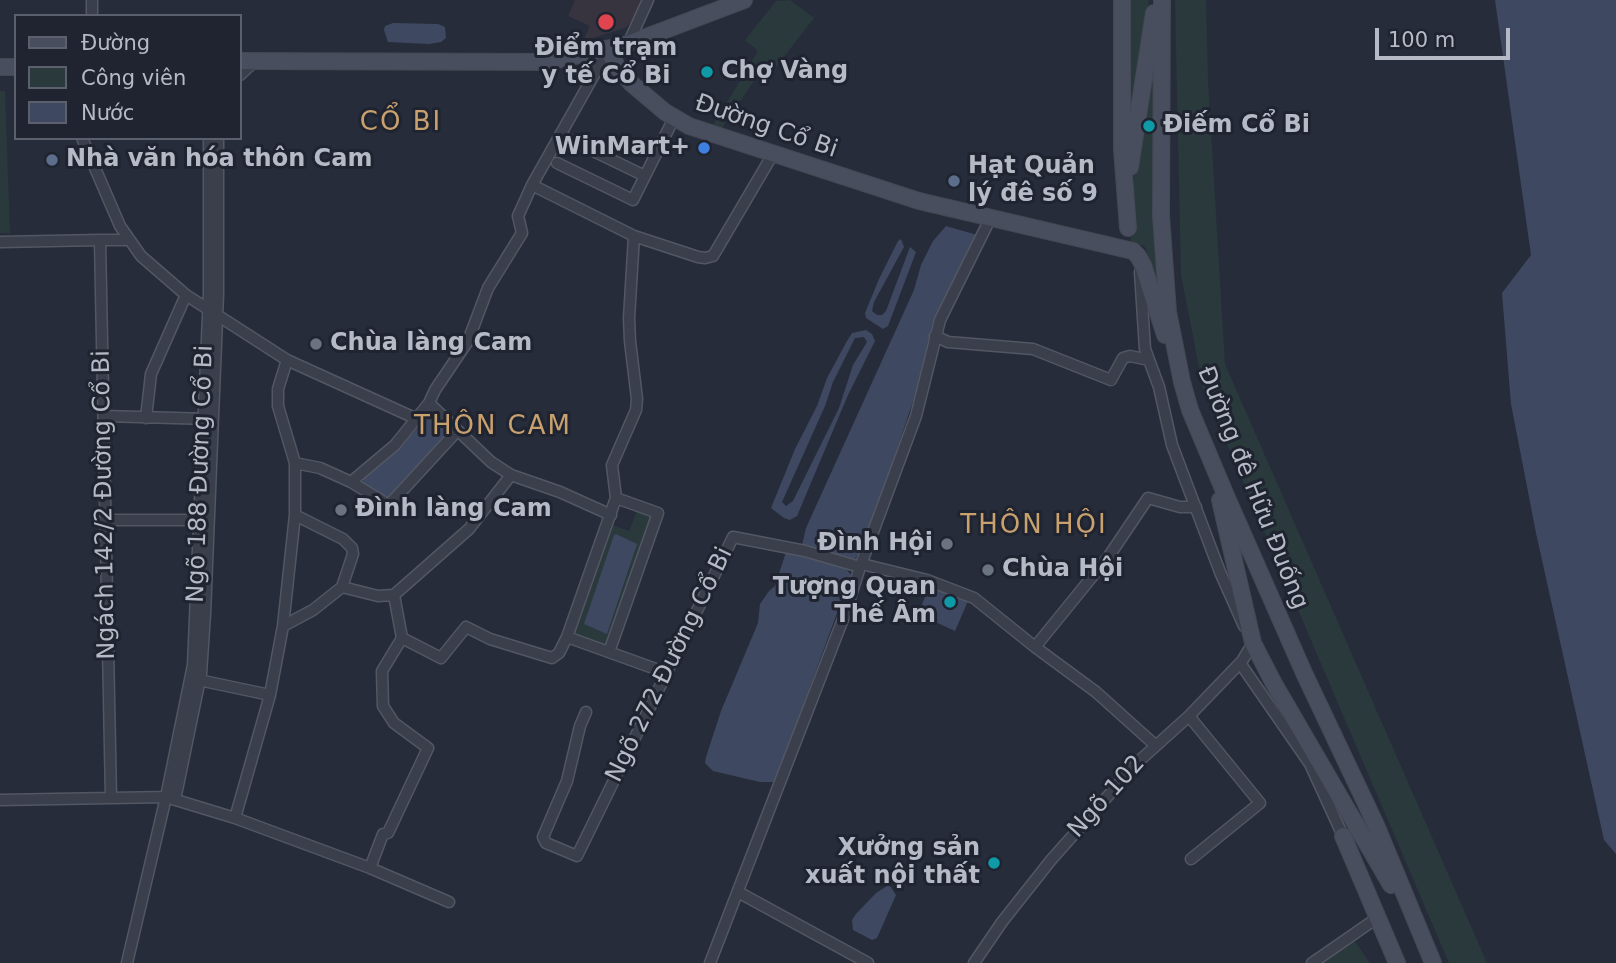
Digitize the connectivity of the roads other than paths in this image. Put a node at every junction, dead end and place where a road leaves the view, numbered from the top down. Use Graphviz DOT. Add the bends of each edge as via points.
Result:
graph roads {
  1 [pos="648,0"];
  2 [pos="744,0"];
  3 [pos="1122,0"];
  4 [pos="1156,0"];
  5 [pos="1162,0"];
  6 [pos="628,44"];
  7 [pos="608,50"];
  8 [pos="247,61"];
  9 [pos="674,118"];
  10 [pos="561,135"];
  11 [pos="83,140"];
  12 [pos="209,140"];
  13 [pos="218,140"];
  14 [pos="773,154"];
  15 [pos="557,163"];
  16 [pos="645,176"];
  17 [pos="532,185"];
  18 [pos="1125,200"];
  19 [pos="990,219"];
  20 [pos="1128,228"];
  21 [pos="634,236"];
  22 [pos="100,240"];
  23 [pos="128,240"];
  24 [pos="0,242"];
  25 [pos="1135,254"];
  26 [pos="187,295"];
  27 [pos="212,312"];
  28 [pos="935,336"];
  29 [pos="287,360"];
  30 [pos="1149,360"];
  31 [pos="1178,367"];
  32 [pos="429,403"];
  33 [pos="104,416"];
  34 [pos="146,418"];
  35 [pos="208,419"];
  36 [pos="417,419"];
  37 [pos="457,431"];
  38 [pos="1209,456"];
  39 [pos="295,463"];
  40 [pos="511,475"];
  41 [pos="351,482"];
  42 [pos="616,498"];
  43 [pos="1196,506"];
  44 [pos="295,515"];
  45 [pos="611,515"];
  46 [pos="106,520"];
  47 [pos="205,520"];
  48 [pos="861,565"];
  49 [pos="342,587"];
  50 [pos="394,595"];
  51 [pos="283,626"];
  52 [pos="567,637"];
  53 [pos="402,638"];
  54 [pos="1253,643"];
  55 [pos="1035,647"];
  56 [pos="609,652"];
  57 [pos="1240,663"];
  58 [pos="667,673"];
  59 [pos="195,679"];
  60 [pos="270,695"];
  61 [pos="586,712"];
  62 [pos="1189,716"];
  63 [pos="1154,745"];
  64 [pos="111,798"];
  65 [pos="170,798"];
  66 [pos="0,800"];
  67 [pos="235,818"];
  68 [pos="1343,836"];
  69 [pos="1191,859"];
  70 [pos="370,868"];
  71 [pos="738,892"];
  72 [pos="449,902"];
  73 [pos="1377,918"];
  74 [pos="1418,930"];
  75 [pos="127,963"];
  76 [pos="710,963"];
  77 [pos="868,963"];
  78 [pos="974,963"];
  79 [pos="1312,963"];
  80 [pos="1397,963"];
  81 [pos="1433,963"];
  1 -- 6 [label="street"];
  2 -- 6 [label="main road"];
  3 -- 18 [label="main road"];
  4 -- 18 [label="main road"];
  5 -- 31 [label="main road, Đường đê Hữu Đuống" via="1161,215 1165,287"];
  6 -- 7 [label="main road"];
  7 -- 8 [label="main road" via="527,64"];
  7 -- 9 [label="main road, Đường Cổ Bi" via="630,81"];
  7 -- 10 [label="street"];
  9 -- 14 [label="main road, Đường Cổ Bi"];
  9 -- 16 [label="street"];
  10 -- 16 [label="street"];
  10 -- 17 [label="street"];
  11 -- 23 [label="street"];
  12 -- 27 [label="street, Ngõ 188 Đường Cổ Bi"];
  13 -- 27 [label="street, Ngõ 188 Đường Cổ Bi"];
  14 -- 19 [label="main road, Đường Cổ Bi"];
  14 -- 21 [label="street" via="713,256 698,257"];
  15 -- 16 [label="street" via="633,200"];
  17 -- 21 [label="street"];
  17 -- 32 [label="street" via="518,216 523,233 488,288 462,353"];
  18 -- 20 [label="main road"];
  19 -- 25 [label="main road, Đường Cổ Bi"];
  19 -- 28 [label="street" via="945,306"];
  20 -- 25 [label="street"];
  21 -- 42 [label="street" via="629,341 637,399 612,465"];
  22 -- 23 [label="street"];
  22 -- 24 [label="street"];
  22 -- 33 [label="street, Ngách 142/2 Đường Cổ Bi"];
  23 -- 26 [label="street" via="149,265"];
  25 -- 30 [label="street"];
  25 -- 31 [label="main road"];
  26 -- 27 [label="street"];
  26 -- 34 [label="street" via="151,374"];
  27 -- 29 [label="street"];
  27 -- 35 [label="street, Ngõ 188 Đường Cổ Bi"];
  28 -- 30 [label="street" via="948,342 1033,349 1111,380 1126,356"];
  28 -- 48 [label="street" via="918,409"];
  29 -- 36 [label="street"];
  29 -- 39 [label="street" via="278,406"];
  30 -- 43 [label="street" via="1172,445"];
  31 -- 38 [label="main road, Đường đê Hữu Đuống"];
  32 -- 36 [label="street"];
  32 -- 37 [label="street"];
  33 -- 34 [label="street"];
  33 -- 46 [label="street, Ngách 142/2 Đường Cổ Bi"];
  34 -- 35 [label="street"];
  35 -- 47 [label="street, Ngõ 188 Đường Cổ Bi"];
  36 -- 41 [label="street" via="395,445"];
  37 -- 40 [label="street"];
  37 -- 41 [label="street" via="389,505"];
  38 -- 54 [label="main road"];
  38 -- 74 [label="main road, Đường đê Hữu Đuống" via="1376,825"];
  39 -- 41 [label="street"];
  39 -- 44 [label="street"];
  40 -- 45 [label="street"];
  40 -- 50 [label="street" via="468,529"];
  42 -- 45 [label="street"];
  42 -- 56 [label="street" via="658,513"];
  43 -- 54 [label="street"];
  43 -- 55 [label="street" via="1180,507 1148,498 1110,556"];
  44 -- 49 [label="street" via="352,548"];
  44 -- 51 [label="street"];
  45 -- 52 [label="street"];
  46 -- 47 [label="street"];
  46 -- 64 [label="street, Ngách 142/2 Đường Cổ Bi"];
  47 -- 59 [label="street, Ngõ 188 Đường Cổ Bi" via="206,603"];
  48 -- 55 [label="street" via="927,580 974,598"];
  48 -- 58 [label="street, Ngõ 272 Đường Cổ Bi" via="733,537"];
  48 -- 71 [label="street"];
  49 -- 50 [label="street" via="377,596"];
  49 -- 51 [label="street"];
  50 -- 53 [label="street"];
  51 -- 60 [label="street"];
  52 -- 53 [label="street" via="552,658 466,627 441,658"];
  52 -- 56 [label="street"];
  53 -- 70 [label="street" via="382,671 383,706 394,723 428,748"];
  54 -- 57 [label="street, Ngõ 102"];
  54 -- 74 [label="main road"];
  55 -- 63 [label="street" via="1096,692"];
  56 -- 58 [label="street"];
  57 -- 62 [label="street, Ngõ 102"];
  57 -- 68 [label="street" via="1310,764"];
  58 -- 61 [label="street, Ngõ 272 Đường Cổ Bi" via="577,856 544,842 544,834 567,782"];
  59 -- 60 [label="street"];
  59 -- 65 [label="street, Ngõ 188 Đường Cổ Bi"];
  60 -- 67 [label="street"];
  62 -- 63 [label="street, Ngõ 102"];
  62 -- 69 [label="street" via="1260,803"];
  63 -- 78 [label="street, Ngõ 102" via="1051,860"];
  64 -- 65 [label="street"];
  64 -- 66 [label="street"];
  65 -- 67 [label="street"];
  65 -- 75 [label="street, Ngõ 188 Đường Cổ Bi"];
  67 -- 70 [label="street"];
  68 -- 73 [label="main road"];
  70 -- 72 [label="street"];
  71 -- 76 [label="street"];
  71 -- 77 [label="street"];
  73 -- 79 [label="street"];
  73 -- 80 [label="main road"];
  74 -- 81 [label="main road, Đường đê Hữu Đuống"];
}
